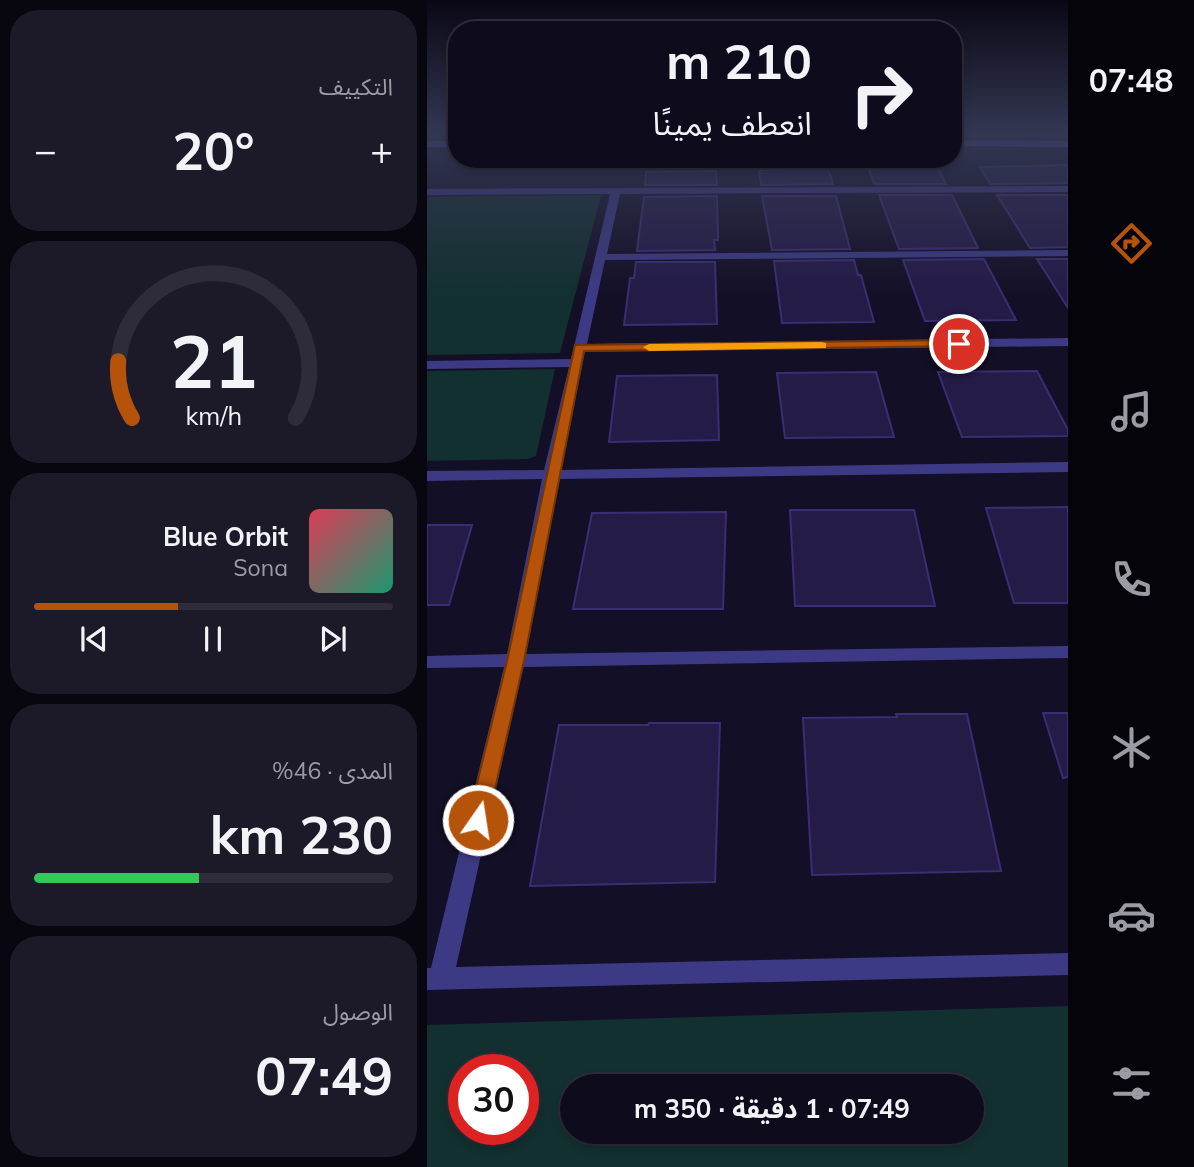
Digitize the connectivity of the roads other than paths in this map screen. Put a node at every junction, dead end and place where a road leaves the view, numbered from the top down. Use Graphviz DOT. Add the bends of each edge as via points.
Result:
graph roads {
  1 [pos="1068,189"];
  2 [pos="616,190"];
  3 [pos="427,192"];
  4 [pos="1068,253"];
  5 [pos="600,257"];
  6 [pos="1068,342"];
  7 [pos="577,355"];
  8 [pos="427,365"];
  9 [pos="1068,467"];
  10 [pos="551,474"];
  11 [pos="427,475"];
  12 [pos="1068,652"];
  13 [pos="515,661"];
  14 [pos="427,662"];
  15 [pos="1068,964"];
  16 [pos="434,979"];
  1 -- 2 [label="street"];
  2 -- 3 [label="street"];
  2 -- 5 [label="street"];
  4 -- 5 [label="street"];
  5 -- 7 [label="street"];
  6 -- 7 [label="street"];
  7 -- 8 [label="street"];
  7 -- 10 [label="street"];
  9 -- 10 [label="street"];
  10 -- 11 [label="street"];
  10 -- 13 [label="street"];
  12 -- 13 [label="street"];
  13 -- 14 [label="street"];
  13 -- 16 [label="street"];
  15 -- 16 [label="street"];
}
